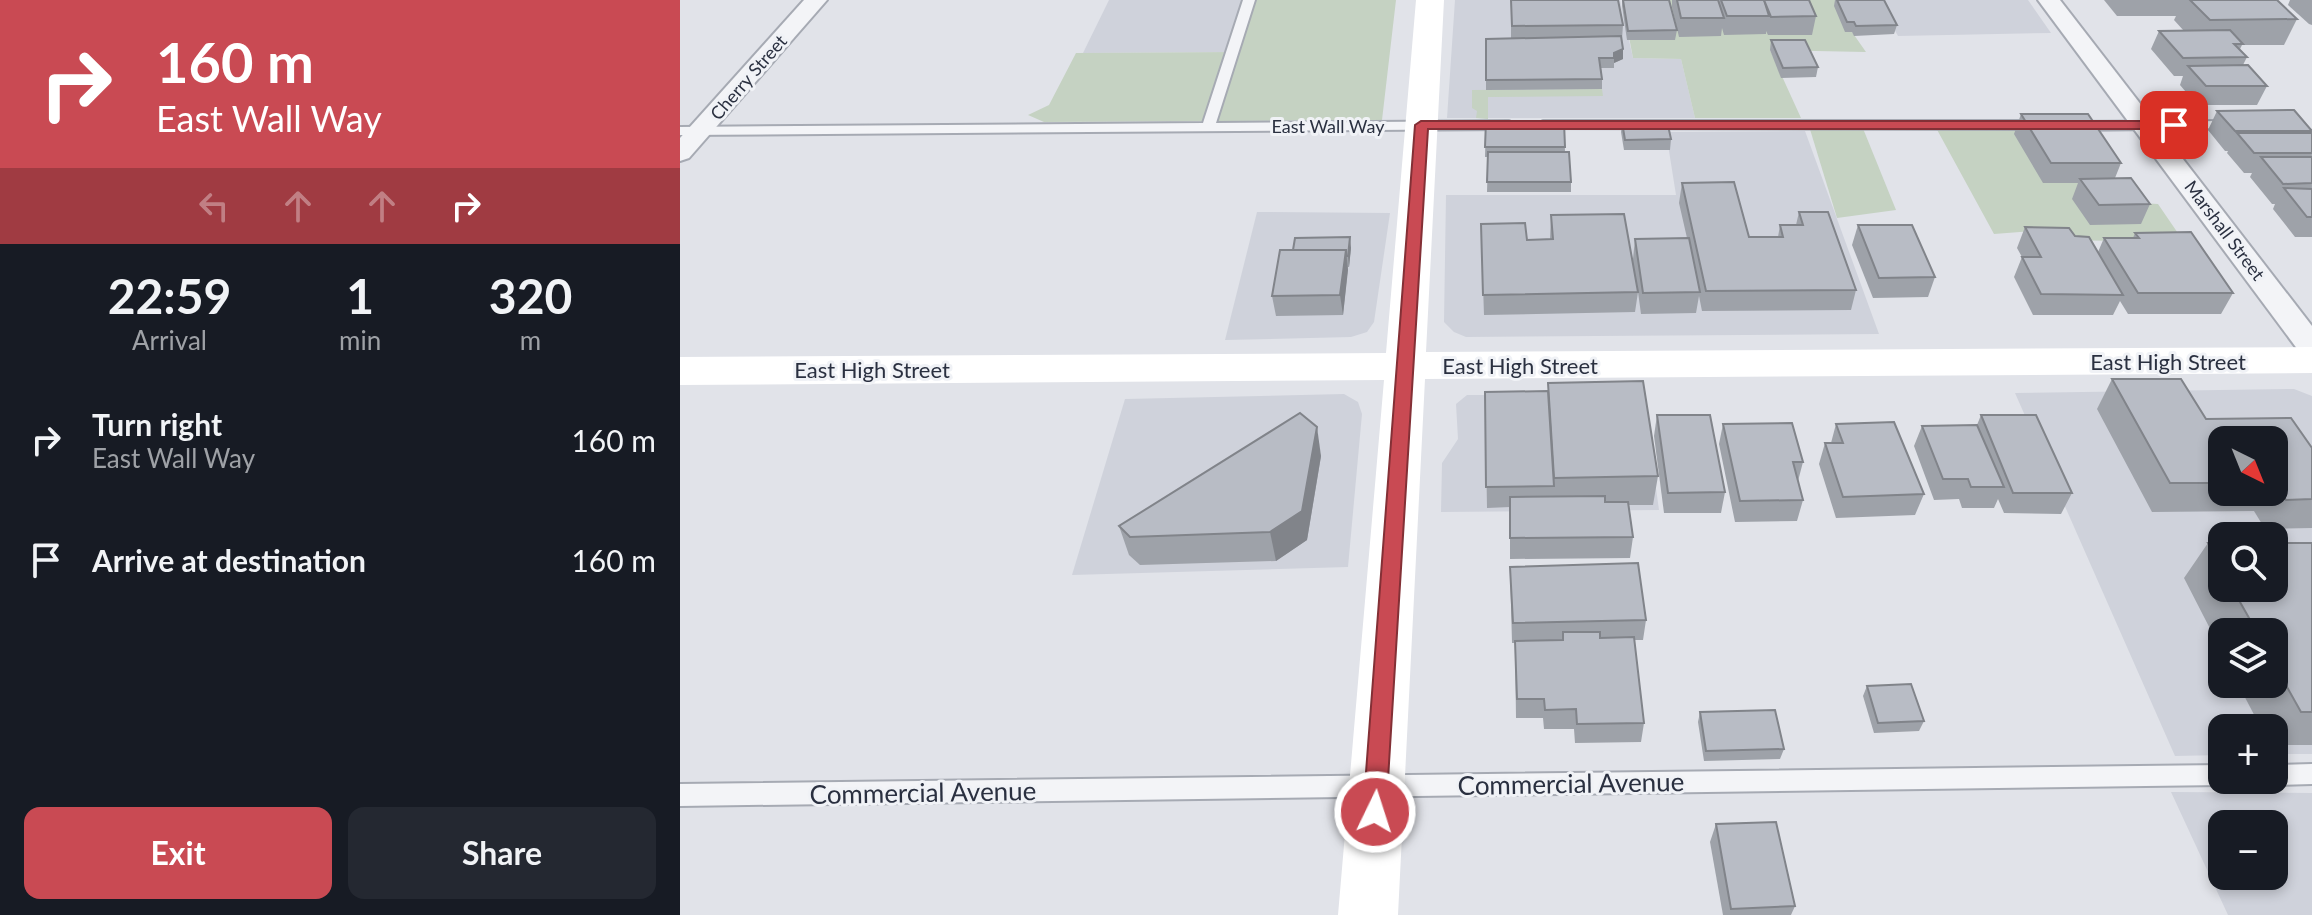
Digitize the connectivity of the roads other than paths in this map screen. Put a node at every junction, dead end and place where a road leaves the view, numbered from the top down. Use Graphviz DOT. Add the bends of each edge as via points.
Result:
graph roads {
  1 [pos="816,0"];
  2 [pos="1249,0"];
  3 [pos="1430,0"];
  4 [pos="2049,0"];
  5 [pos="1421,125"];
  6 [pos="2146,125"];
  7 [pos="2252,125"];
  8 [pos="1208,127"];
  9 [pos="690,131"];
  10 [pos="680,153"];
  11 [pos="2312,347"];
  12 [pos="2312,360"];
  13 [pos="1406,365"];
  14 [pos="680,371"];
  15 [pos="2312,774"];
  16 [pos="2208,775"];
  17 [pos="2288,775"];
  18 [pos="1376,786"];
  19 [pos="680,795"];
  20 [pos="1368,915"];
  1 -- 9 [label="street, Cherry Street"];
  2 -- 8 [label="lane"];
  3 -- 5 [label="main road"];
  4 -- 6 [label="street, Marshall Street"];
  5 -- 6 [label="lane, East Wall Way"];
  5 -- 8 [label="lane, East Wall Way"];
  5 -- 13 [label="main road"];
  6 -- 7 [label="lane, East Wall Way"];
  6 -- 11 [label="street, Marshall Street"];
  8 -- 9 [label="lane, East Wall Way"];
  9 -- 10 [label="street, Cherry Street"];
  12 -- 13 [label="main road, East High Street"];
  13 -- 14 [label="main road, East High Street"];
  13 -- 18 [label="main road"];
  15 -- 17 [label="lane"];
  16 -- 18 [label="lane, Commercial Avenue"];
  18 -- 19 [label="lane, Commercial Avenue"];
  18 -- 20 [label="main road"];
}
